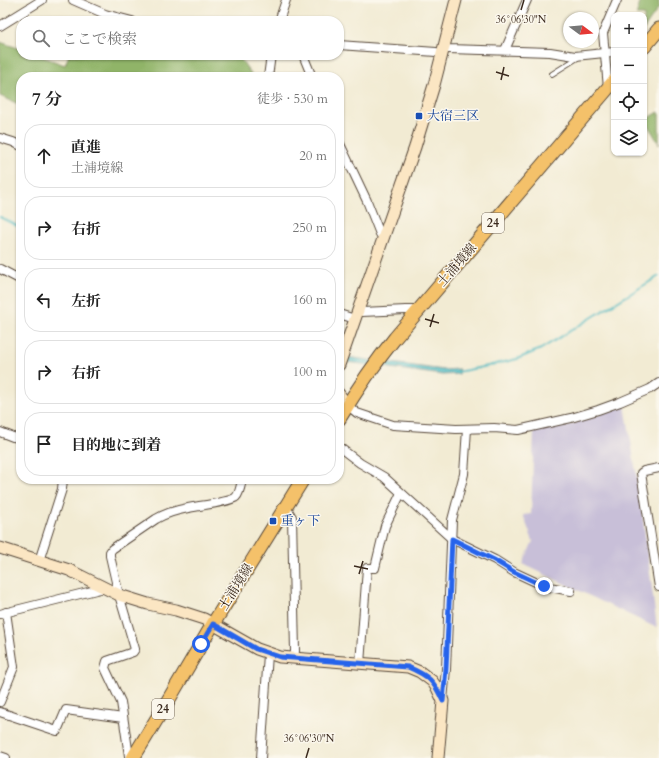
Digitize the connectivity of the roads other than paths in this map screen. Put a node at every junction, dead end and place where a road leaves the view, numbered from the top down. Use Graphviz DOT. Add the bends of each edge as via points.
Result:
graph roads {
  1 [pos="42,0"];
  2 [pos="73,0"];
  3 [pos="286,0"];
  4 [pos="456,0"];
  5 [pos="526,0"];
  6 [pos="616,0"];
  7 [pos="16,16"];
  8 [pos="16,16"];
  9 [pos="113,16"];
  10 [pos="281,16"];
  11 [pos="0,26"];
  12 [pos="659,29"];
  13 [pos="651,43"];
  14 [pos="344,45"];
  15 [pos="443,50"];
  16 [pos="505,50"];
  17 [pos="605,52"];
  18 [pos="611,52"];
  19 [pos="582,55"];
  20 [pos="270,60"];
  21 [pos="305,60"];
  22 [pos="269,72"];
  23 [pos="310,72"];
  24 [pos="552,74"];
  25 [pos="611,85"];
  26 [pos="0,138"];
  27 [pos="16,144"];
  28 [pos="344,153"];
  29 [pos="385,235"];
  30 [pos="0,269"];
  31 [pos="16,277"];
  32 [pos="418,310"];
  33 [pos="344,314"];
  34 [pos="356,315"];
  35 [pos="344,350"];
  36 [pos="659,383"];
  37 [pos="344,401"];
  38 [pos="347,405"];
  39 [pos="344,410"];
  40 [pos="467,429"];
  41 [pos="0,432"];
  42 [pos="16,437"];
  43 [pos="344,451"];
  44 [pos="659,468"];
  45 [pos="62,484"];
  46 [pos="241,484"];
  47 [pos="300,484"];
  48 [pos="401,493"];
  49 [pos="286,507"];
  50 [pos="452,539"];
  51 [pos="0,548"];
  52 [pos="40,561"];
  53 [pos="659,587"];
  54 [pos="104,588"];
  55 [pos="571,591"];
  56 [pos="119,595"];
  57 [pos="3,613"];
  58 [pos="213,624"];
  59 [pos="268,654"];
  60 [pos="294,659"];
  61 [pos="360,664"];
  62 [pos="443,701"];
  63 [pos="0,702"];
  64 [pos="0,712"];
  65 [pos="123,718"];
  66 [pos="0,756"];
  67 [pos="6,758"];
  68 [pos="133,758"];
  69 [pos="261,758"];
  70 [pos="438,758"];
  1 -- 7 [label="street"];
  2 -- 9 [label="street"];
  3 -- 10 [label="street"];
  4 -- 15 [label="street"];
  5 -- 16 [label="street"];
  6 -- 17 [label="street" via="603,33"];
  8 -- 11 [label="street"];
  12 -- 13 [label="main road"];
  14 -- 15 [label="street" via="436,52"];
  15 -- 16 [label="street"];
  15 -- 29 [label="street" via="415,148"];
  16 -- 19 [label="street"];
  17 -- 18 [label="street"];
  17 -- 19 [label="street"];
  17 -- 25 [label="street"];
  19 -- 24 [label="lane"];
  20 -- 22 [label="street"];
  21 -- 23 [label="street"];
  25 -- 32 [label="main road, 土浦境線 / 24"];
  26 -- 27 [label="street"];
  28 -- 29 [label="street" via="380,234"];
  29 -- 34 [label="street"];
  30 -- 31 [label="street"];
  32 -- 34 [label="street" via="362,312"];
  32 -- 38 [label="main road, 土浦境線 / 24" via="373,366"];
  33 -- 34 [label="street"];
  34 -- 35 [label="street"];
  36 -- 40 [label="street" via="620,402 541,425 518,430"];
  37 -- 38 [label="street"];
  38 -- 39 [label="main road, 土浦境線 / 24"];
  38 -- 40 [label="street" via="357,413 393,425"];
  40 -- 50 [label="street" via="464,474 452,520"];
  41 -- 42 [label="street"];
  43 -- 48 [label="street" via="384,477"];
  44 -- 53 [label="street" via="641,473"];
  45 -- 52 [label="street"];
  46 -- 56 [label="street" via="236,498 163,515 112,549 110,556"];
  47 -- 49 [label="main road, 土浦境線 / 24"];
  48 -- 50 [label="street"];
  48 -- 61 [label="street" via="385,526 375,568 367,568"];
  49 -- 58 [label="main road, 土浦境線 / 24"];
  49 -- 60 [label="street" via="292,517"];
  50 -- 55 [label="street" via="544,586"];
  50 -- 62 [label="street"];
  51 -- 52 [label="street"];
  52 -- 54 [label="street" via="69,570"];
  54 -- 56 [label="street"];
  54 -- 57 [label="street"];
  56 -- 58 [label="street" via="189,614"];
  56 -- 65 [label="street" via="135,649 107,661 105,668 121,702"];
  57 -- 63 [label="street" via="14,668"];
  58 -- 59 [label="street"];
  58 -- 68 [label="main road, 土浦境線 / 24"];
  59 -- 60 [label="street"];
  59 -- 69 [label="street"];
  60 -- 61 [label="street"];
  61 -- 62 [label="street" via="408,667 420,672 432,681"];
  62 -- 70 [label="street"];
  64 -- 65 [label="street" via="57,731 66,710"];
  65 -- 68 [label="street" via="129,756"];
  66 -- 67 [label="street"];
}
